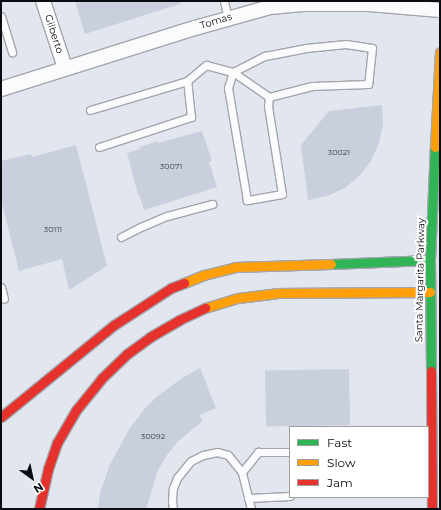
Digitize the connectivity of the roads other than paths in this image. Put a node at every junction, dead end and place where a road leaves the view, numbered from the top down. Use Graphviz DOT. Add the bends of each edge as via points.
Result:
graph roads {
  1 [pos="43,1"];
  2 [pos="224,1"];
  3 [pos="343,2"];
  4 [pos="440,10"];
  5 [pos="1,16"];
  6 [pos="228,18"];
  7 [pos="12,52"];
  8 [pos="440,52"];
  9 [pos="65,68"];
  10 [pos="233,72"];
  11 [pos="187,81"];
  12 [pos="1,89"];
  13 [pos="269,97"];
  14 [pos="90,110"];
  15 [pos="99,147"];
  16 [pos="212,204"];
  17 [pos="121,237"];
  18 [pos="435,260"];
  19 [pos="1,287"];
  20 [pos="430,292"];
  21 [pos="440,292"];
  22 [pos="4,300"];
  23 [pos="1,417"];
  24 [pos="289,452"];
  25 [pos="242,472"];
  26 [pos="289,496"];
  27 [pos="248,498"];
  28 [pos="39,509"];
  29 [pos="174,509"];
  30 [pos="251,509"];
  31 [pos="432,509"];
  1 -- 9 [label="street, Gilberto"];
  2 -- 6 [label="lane"];
  3 -- 4 [label="street, Tomas"];
  3 -- 6 [label="street, Tomas" via="270,7"];
  5 -- 7 [label="lane"];
  6 -- 9 [label="street, Tomas"];
  8 -- 18 [label="main road, Santa Margarita Parkway"];
  9 -- 12 [label="street, Tomas"];
  10 -- 11 [label="lane" via="206,65"];
  10 -- 13 [label="lane"];
  10 -- 13 [label="lane" via="228,88 247,200 282,194 268,106"];
  10 -- 13 [label="lane" via="265,56 306,48 346,44 372,48 368,84 312,86"];
  11 -- 14 [label="lane"];
  11 -- 15 [label="lane" via="192,117"];
  16 -- 17 [label="lane" via="167,216"];
  18 -- 20 [label="main road, Santa Margarita Parkway"];
  18 -- 23 [label="main road" via="235,267 204,275 171,288 114,325"];
  19 -- 22 [label="lane"];
  20 -- 21 [label="lane"];
  20 -- 28 [label="main road" via="277,293 238,298 207,307 179,320 127,354 101,379 77,409 57,443"];
  20 -- 31 [label="main road, Santa Margarita Parkway"];
  24 -- 25 [label="lane" via="258,452"];
  25 -- 27 [label="lane"];
  25 -- 29 [label="lane" via="228,455 217,452 190,461 173,488"];
  26 -- 27 [label="lane"];
  27 -- 30 [label="lane"];
}
